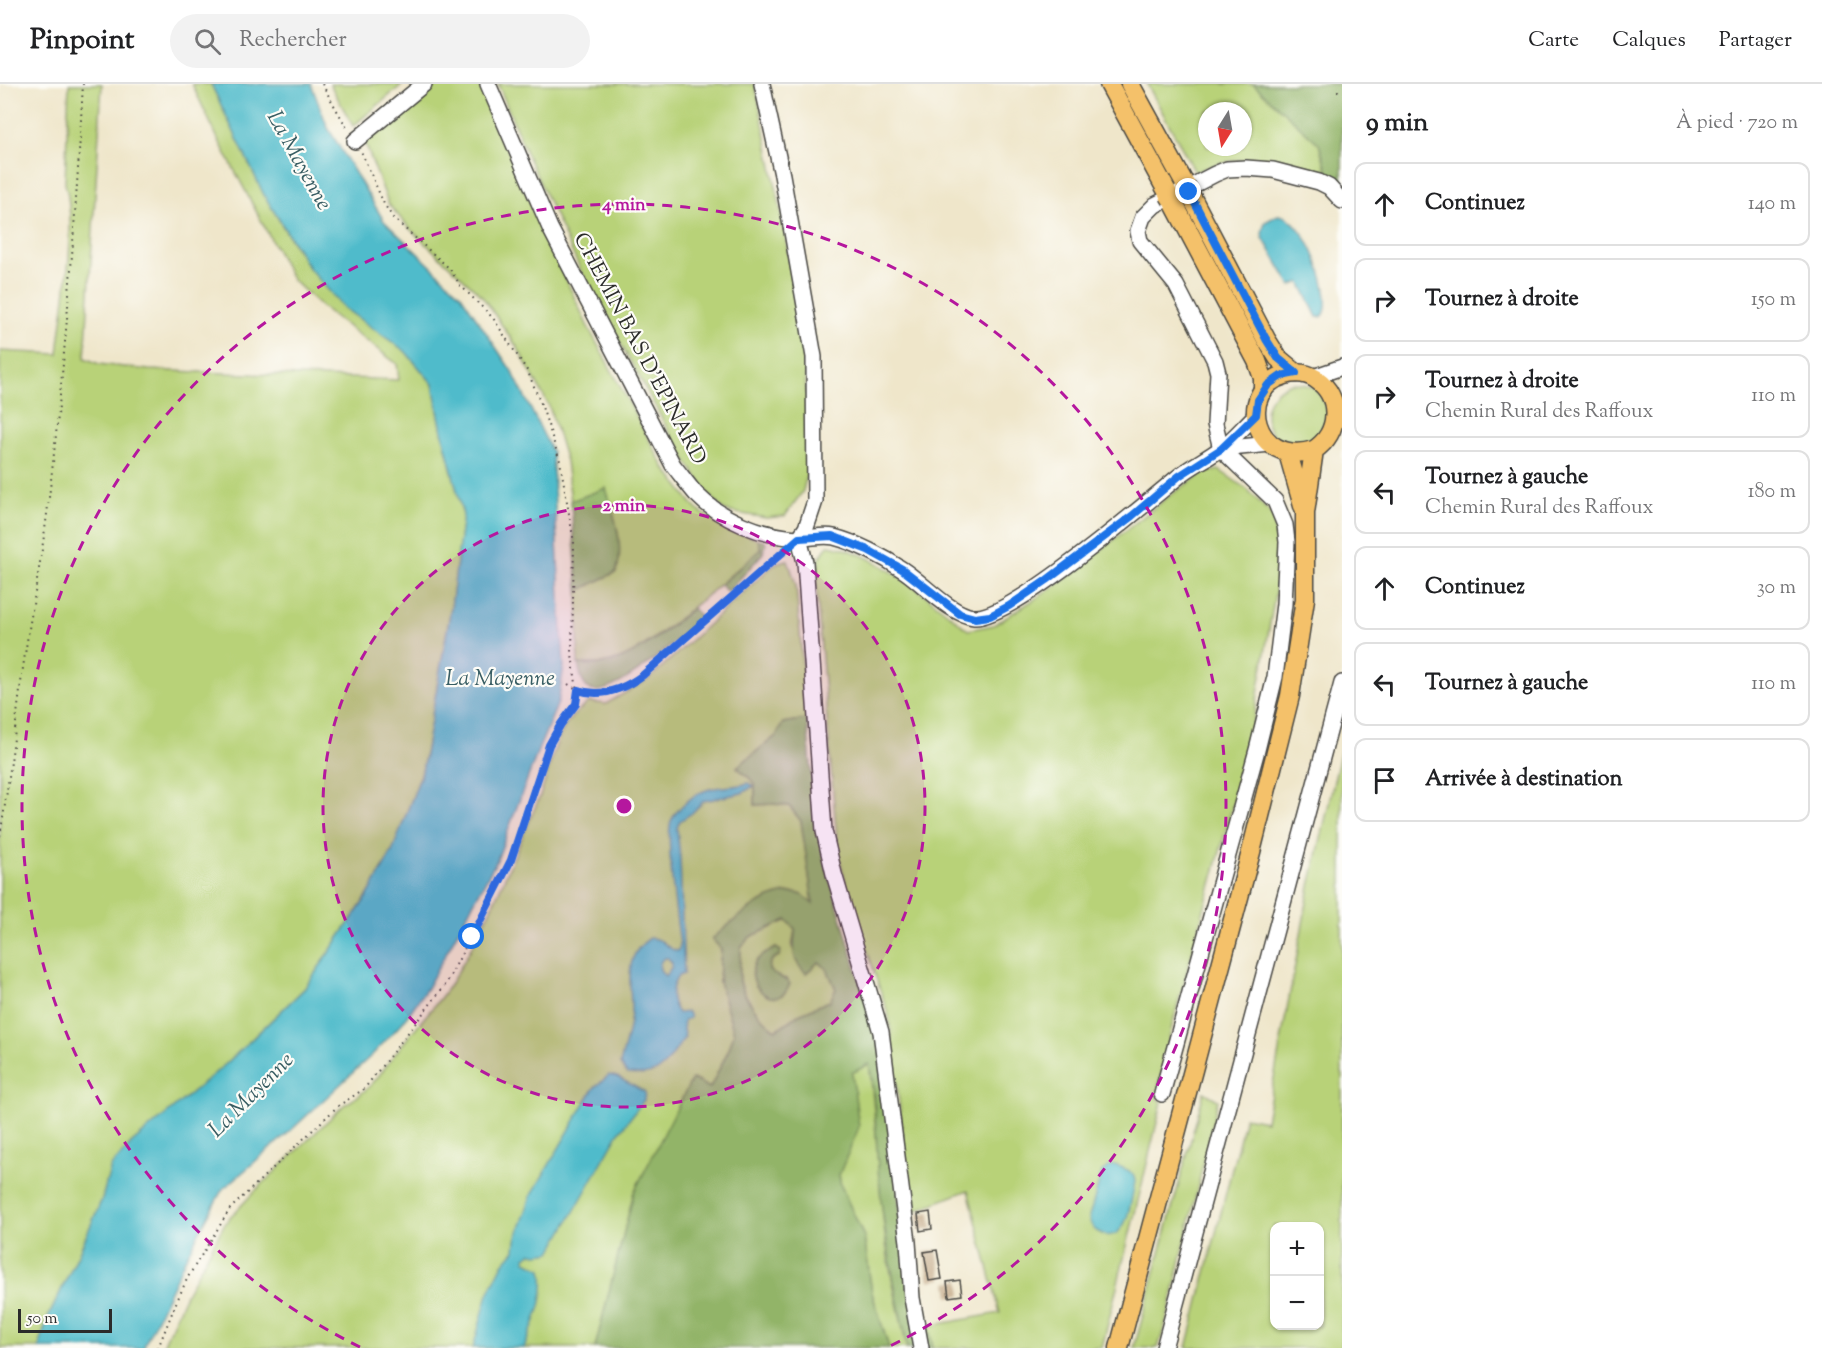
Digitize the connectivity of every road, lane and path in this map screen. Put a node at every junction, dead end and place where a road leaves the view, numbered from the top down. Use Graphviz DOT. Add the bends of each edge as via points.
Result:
graph roads {
  1 [pos="83,84"];
  2 [pos="322,84"];
  3 [pos="424,84"];
  4 [pos="488,84"];
  5 [pos="762,84"];
  6 [pos="1109,84"];
  7 [pos="1130,84"];
  8 [pos="356,141"];
  9 [pos="1342,201"];
  10 [pos="1342,367"];
  11 [pos="1305,375"];
  12 [pos="1263,391"];
  13 [pos="1339,402"];
  14 [pos="1256,415"];
  15 [pos="1270,444"];
  16 [pos="1221,449"];
  17 [pos="1314,450"];
  18 [pos="1288,453"];
  19 [pos="1305,513"];
  20 [pos="799,538"];
  21 [pos="1342,683"];
  22 [pos="568,684"];
  23 [pos="578,690"];
  24 [pos="0,836"];
  25 [pos="1162,1094"];
  26 [pos="158,1348"];
  27 [pos="921,1348"];
  28 [pos="1119,1348"];
  29 [pos="1164,1348"];
  1 -- 24 [label="path" via="57,423"];
  2 -- 8 [label="path"];
  3 -- 8 [label="street"];
  4 -- 20 [label="street, CHEMIN BAS D'EPINARD" via="550,228 673,465 697,495 723,515 758,531"];
  5 -- 20 [label="street" via="814,357 815,501"];
  6 -- 12 [label="main road" via="1257,361"];
  7 -- 11 [label="main road" via="1278,358"];
  8 -- 23 [label="path" via="393,218 444,264 493,318 528,372 540,401 560,461 573,543 572,654"];
  9 -- 16 [label="street" via="1319,182 1260,168 1227,170 1155,205 1140,221 1140,241 1176,285 1215,361 1215,424"];
  10 -- 11 [label="street"];
  11 -- 12 [label="main road" via="1285,375"];
  11 -- 13 [label="main road" via="1327,387"];
  12 -- 14 [label="main road"];
  13 -- 17 [label="main road" via="1332,434"];
  14 -- 15 [label="main road" via="1260,432"];
  14 -- 16 [label="street"];
  15 -- 16 [label="street"];
  15 -- 18 [label="main road"];
  16 -- 20 [label="street, CHEMIN BAS D'EPINARD" via="1184,472 1047,580 990,616 960,614 902,569 868,550 832,536"];
  16 -- 25 [label="street" via="1275,501 1286,525 1284,603 1275,677 1257,750"];
  17 -- 18 [label="main road"];
  17 -- 19 [label="main road"];
  18 -- 19 [label="main road"];
  19 -- 28 [label="main road" via="1305,599 1290,696"];
  20 -- 23 [label="path" via="643,675 628,685 600,694"];
  20 -- 27 [label="street" via="806,562 824,831 881,1032"];
  21 -- 29 [label="street"];
  22 -- 23 [label="path"];
  23 -- 26 [label="path" via="576,704 549,745 511,860 446,984 364,1089 338,1106 230,1209 188,1278"];
}
